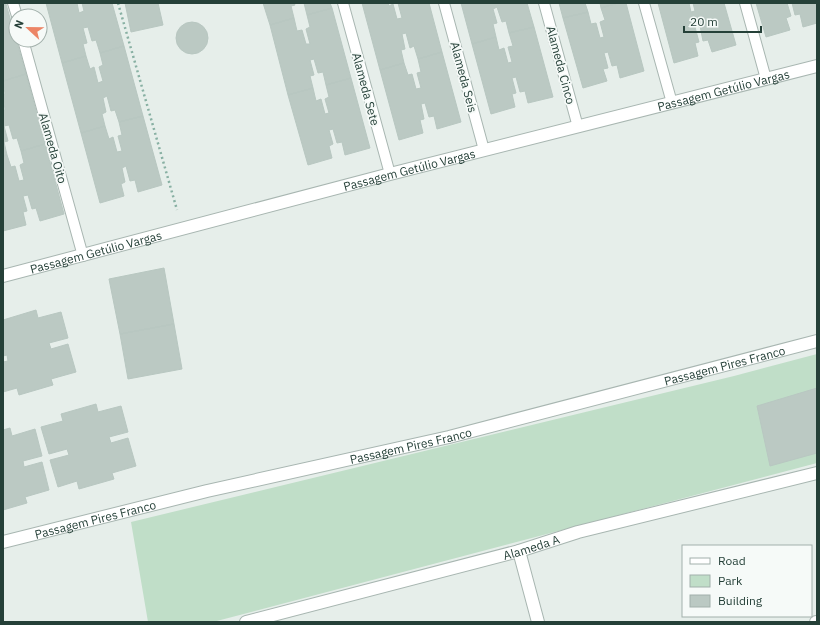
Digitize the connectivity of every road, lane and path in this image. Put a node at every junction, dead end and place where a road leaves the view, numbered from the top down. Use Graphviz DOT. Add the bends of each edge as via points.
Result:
graph roads {
  1 [pos="118,3"];
  2 [pos="343,3"];
  3 [pos="444,3"];
  4 [pos="544,3"];
  5 [pos="644,3"];
  6 [pos="745,3"];
  7 [pos="25,48"];
  8 [pos="817,66"];
  9 [pos="766,79"];
  10 [pos="672,103"];
  11 [pos="578,127"];
  12 [pos="484,150"];
  13 [pos="390,174"];
  14 [pos="183,230"];
  15 [pos="83,256"];
  16 [pos="3,276"];
  17 [pos="817,341"];
  18 [pos="817,473"];
  19 [pos="3,542"];
  20 [pos="518,551"];
  21 [pos="246,622"];
  22 [pos="538,622"];
  1 -- 14 [label="path"];
  2 -- 13 [label="lane, Alameda Sete"];
  3 -- 12 [label="lane, Alameda Seis"];
  4 -- 11 [label="lane, Alameda Cinco"];
  5 -- 10 [label="lane"];
  6 -- 9 [label="lane"];
  7 -- 15 [label="lane, Alameda Oito"];
  8 -- 9 [label="street, Passagem Getúlio Vargas"];
  9 -- 10 [label="street, Passagem Getúlio Vargas"];
  10 -- 11 [label="street, Passagem Getúlio Vargas"];
  11 -- 12 [label="street, Passagem Getúlio Vargas"];
  12 -- 13 [label="street, Passagem Getúlio Vargas"];
  13 -- 14 [label="street, Passagem Getúlio Vargas"];
  14 -- 15 [label="street, Passagem Getúlio Vargas"];
  15 -- 16 [label="street, Passagem Getúlio Vargas"];
  17 -- 19 [label="street, Passagem Pires Franco" via="449,437 207,491"];
  18 -- 20 [label="street, Alameda A" via="578,532"];
  20 -- 21 [label="street, Alameda A"];
  20 -- 22 [label="street"];
}
